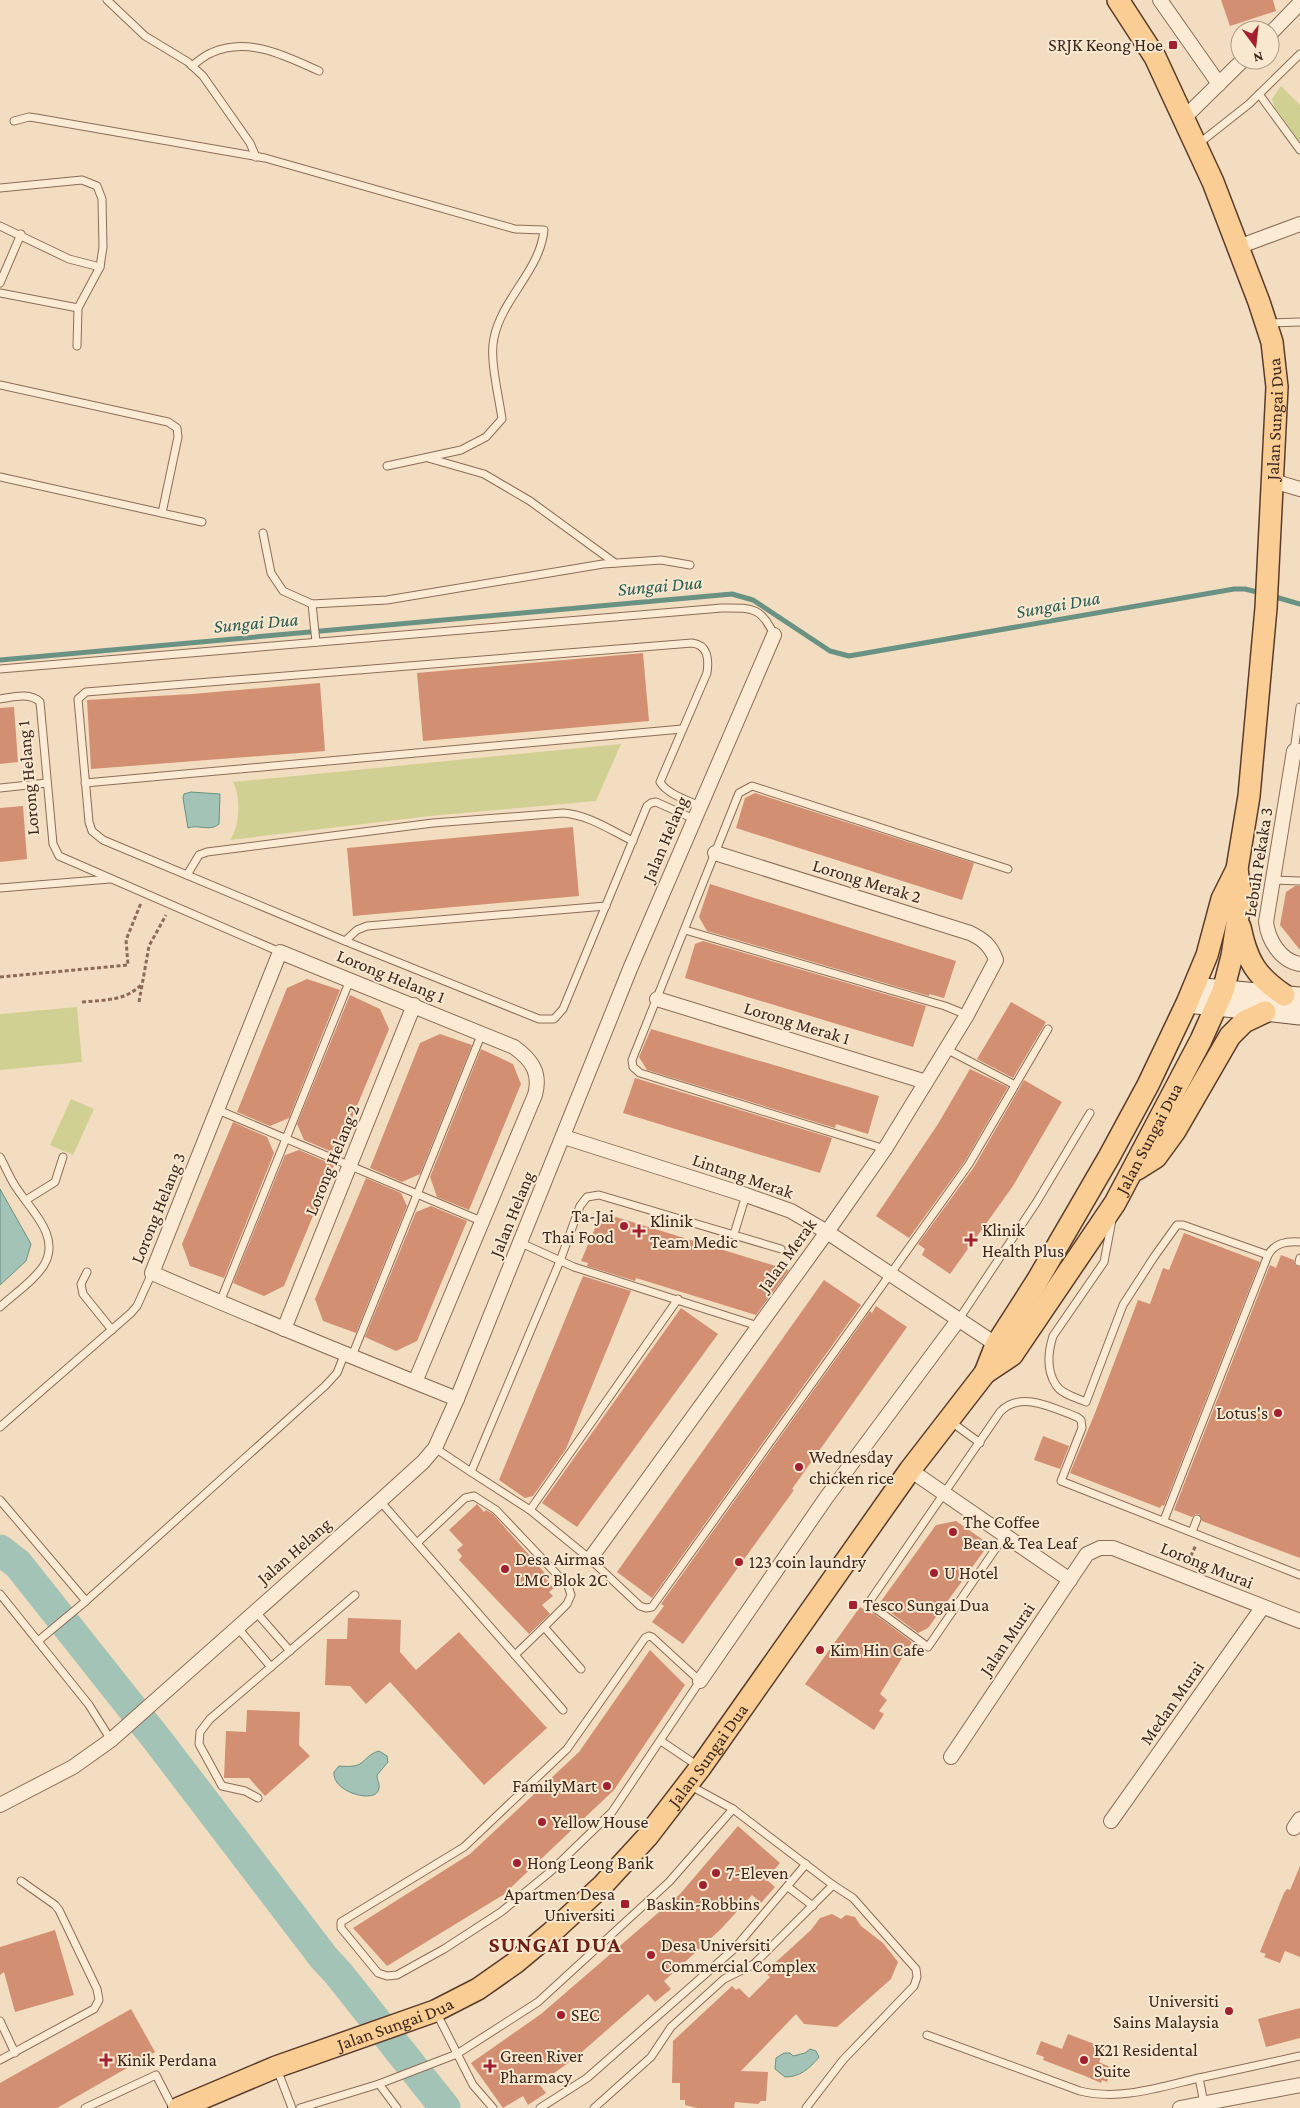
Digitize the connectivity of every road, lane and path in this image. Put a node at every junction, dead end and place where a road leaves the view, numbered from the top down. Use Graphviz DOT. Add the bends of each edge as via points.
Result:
graph roads {
  1 [pos="107,0"];
  2 [pos="1118,0"];
  3 [pos="1160,0"];
  4 [pos="1300,2"];
  5 [pos="1280,23"];
  6 [pos="1300,54"];
  7 [pos="192,66"];
  8 [pos="1234,70"];
  9 [pos="319,71"];
  10 [pos="1219,84"];
  11 [pos="1259,94"];
  12 [pos="1184,118"];
  13 [pos="14,121"];
  14 [pos="1197,145"];
  15 [pos="1300,150"];
  16 [pos="256,157"];
  17 [pos="0,188"];
  18 [pos="1300,224"];
  19 [pos="0,226"];
  20 [pos="21,234"];
  21 [pos="1238,247"];
  22 [pos="100,267"];
  23 [pos="0,284"];
  24 [pos="0,293"];
  25 [pos="78,308"];
  26 [pos="1300,322"];
  27 [pos="1266,324"];
  28 [pos="77,346"];
  29 [pos="0,385"];
  30 [pos="426,457"];
  31 [pos="387,466"];
  32 [pos="0,477"];
  33 [pos="1273,481"];
  34 [pos="1300,489"];
  35 [pos="162,513"];
  36 [pos="202,522"];
  37 [pos="263,533"];
  38 [pos="615,563"];
  39 [pos="690,565"];
  40 [pos="312,604"];
  41 [pos="774,635"];
  42 [pos="316,641"];
  43 [pos="0,669"];
  44 [pos="0,699"];
  45 [pos="1300,707"];
  46 [pos="682,729"];
  47 [pos="1297,751"];
  48 [pos="47,783"];
  49 [pos="85,783"];
  50 [pos="0,788"];
  51 [pos="1294,799"];
  52 [pos="700,806"];
  53 [pos="694,819"];
  54 [pos="633,841"];
  55 [pos="715,853"];
  56 [pos="1008,869"];
  57 [pos="1237,869"];
  58 [pos="187,875"];
  59 [pos="110,879"];
  60 [pos="1273,880"];
  61 [pos="1300,881"];
  62 [pos="0,888"];
  63 [pos="145,894"];
  64 [pos="606,906"];
  65 [pos="1238,920"];
  66 [pos="160,926"];
  67 [pos="685,930"];
  68 [pos="345,941"];
  69 [pos="280,952"];
  70 [pos="996,960"];
  71 [pos="1300,964"];
  72 [pos="0,978"];
  73 [pos="350,979"];
  74 [pos="142,985"];
  75 [pos="1190,995"];
  76 [pos="1292,996"];
  77 [pos="1219,998"];
  78 [pos="657,999"];
  79 [pos="82,1002"];
  80 [pos="139,1002"];
  81 [pos="414,1005"];
  82 [pos="1265,1012"];
  83 [pos="967,1015"];
  84 [pos="1300,1015"];
  85 [pos="1048,1029"];
  86 [pos="482,1033"];
  87 [pos="946,1049"];
  88 [pos="926,1082"];
  89 [pos="1015,1085"];
  90 [pos="218,1110"];
  91 [pos="1090,1113"];
  92 [pos="564,1137"];
  93 [pos="286,1138"];
  94 [pos="884,1149"];
  95 [pos="0,1157"];
  96 [pos="63,1157"];
  97 [pos="350,1165"];
  98 [pos="1132,1173"];
  99 [pos="417,1194"];
  100 [pos="746,1195"];
  101 [pos="26,1200"];
  102 [pos="1114,1203"];
  103 [pos="481,1221"];
  104 [pos="827,1232"];
  105 [pos="734,1234"];
  106 [pos="1300,1242"];
  107 [pos="521,1243"];
  108 [pos="781,1248"];
  109 [pos="1268,1255"];
  110 [pos="560,1261"];
  111 [pos="87,1272"];
  112 [pos="152,1273"];
  113 [pos="890,1274"];
  114 [pos="678,1299"];
  115 [pos="220,1302"];
  116 [pos="0,1308"];
  117 [pos="959,1319"];
  118 [pos="758,1326"];
  119 [pos="284,1328"];
  120 [pos="112,1330"];
  121 [pos="1004,1350"];
  122 [pos="348,1355"];
  123 [pos="415,1382"];
  124 [pos="458,1399"];
  125 [pos="949,1420"];
  126 [pos="0,1427"];
  127 [pos="980,1443"];
  128 [pos="435,1448"];
  129 [pos="910,1470"];
  130 [pos="471,1472"];
  131 [pos="945,1493"];
  132 [pos="0,1500"];
  133 [pos="380,1501"];
  134 [pos="530,1510"];
  135 [pos="1197,1519"];
  136 [pos="1164,1520"];
  137 [pos="1192,1532"];
  138 [pos="1004,1535"];
  139 [pos="1200,1535"];
  140 [pos="417,1543"];
  141 [pos="1100,1548"];
  142 [pos="590,1559"];
  143 [pos="1182,1575"];
  144 [pos="1300,1575"];
  145 [pos="1070,1580"];
  146 [pos="0,1594"];
  147 [pos="355,1595"];
  148 [pos="86,1600"];
  149 [pos="1262,1608"];
  150 [pos="254,1611"];
  151 [pos="1300,1621"];
  152 [pos="236,1627"];
  153 [pos="544,1627"];
  154 [pos="38,1640"];
  155 [pos="290,1651"];
  156 [pos="515,1655"];
  157 [pos="271,1667"];
  158 [pos="581,1669"];
  159 [pos="700,1681"];
  160 [pos="563,1710"];
  161 [pos="111,1740"];
  162 [pos="661,1742"];
  163 [pos="951,1757"];
  164 [pos="694,1776"];
  165 [pos="258,1798"];
  166 [pos="0,1805"];
  167 [pos="733,1809"];
  168 [pos="1111,1821"];
  169 [pos="806,1864"];
  170 [pos="21,1881"];
  171 [pos="833,1885"];
  172 [pos="788,1887"];
  173 [pos="813,1906"];
  174 [pos="435,2011"];
  175 [pos="0,2021"];
  176 [pos="927,2035"];
  177 [pos="16,2053"];
  178 [pos="457,2054"];
  179 [pos="1300,2056"];
  180 [pos="0,2060"];
  181 [pos="276,2067"];
  182 [pos="1199,2078"];
  183 [pos="379,2084"];
  184 [pos="1300,2085"];
  185 [pos="1204,2103"];
  186 [pos="85,2108"];
  187 [pos="173,2108"];
  188 [pos="179,2108"];
  189 [pos="292,2108"];
  190 [pos="300,2108"];
  191 [pos="396,2108"];
  192 [pos="493,2108"];
  193 [pos="540,2108"];
  194 [pos="594,2108"];
  195 [pos="806,2108"];
  196 [pos="1180,2108"];
  1 -- 7 [label="lane" via="145,36"];
  2 -- 12 [label="main road, Jalan Sungai Dua" via="1156,57"];
  3 -- 10 [label="street"];
  4 -- 5 [label="street"];
  6 -- 11 [label="lane"];
  7 -- 9 [label="lane" via="210,53 239,46 282,54"];
  7 -- 16 [label="lane" via="204,76 250,143"];
  8 -- 10 [label="street"];
  10 -- 12 [label="street"];
  11 -- 14 [label="lane"];
  11 -- 15 [label="lane"];
  12 -- 14 [label="main road, Jalan Sungai Dua"];
  13 -- 16 [label="lane" via="36,118"];
  14 -- 21 [label="main road, Jalan Sungai Dua"];
  16 -- 30 [label="lane" via="515,229 544,230 542,244 493,338 502,419 486,437 461,450"];
  17 -- 22 [label="lane" via="82,180 97,186 102,199"];
  18 -- 21 [label="street"];
  19 -- 20 [label="lane"];
  20 -- 22 [label="lane" via="69,259"];
  20 -- 23 [label="lane"];
  21 -- 27 [label="main road, Jalan Sungai Dua"];
  22 -- 25 [label="lane"];
  24 -- 25 [label="lane"];
  25 -- 28 [label="lane"];
  26 -- 27 [label="lane"];
  27 -- 33 [label="main road, Jalan Sungai Dua" via="1276,363"];
  29 -- 35 [label="lane" via="168,422 177,428 178,437"];
  30 -- 31 [label="lane"];
  30 -- 38 [label="lane" via="484,474 530,501"];
  32 -- 35 [label="lane"];
  33 -- 34 [label="street"];
  33 -- 57 [label="main road, Jalan Sungai Dua" via="1266,608 1249,796"];
  35 -- 36 [label="lane"];
  37 -- 40 [label="lane" via="271,573 283,591"];
  38 -- 39 [label="lane" via="661,560"];
  38 -- 40 [label="lane" via="387,600"];
  40 -- 42 [label="lane"];
  41 -- 42 [label="lane" via="766,619 756,610 722,608"];
  41 -- 52 [label="street, Jalan Helang"];
  42 -- 43 [label="lane"];
  44 -- 48 [label="lane, Lorong Helang 1" via="28,696 40,702"];
  45 -- 47 [label="lane"];
  46 -- 49 [label="lane"];
  46 -- 49 [label="lane" via="709,663 704,648 692,643 86,692 78,699"];
  46 -- 52 [label="lane" via="660,782 675,794"];
  47 -- 51 [label="street, Lebuh Pekaka 3"];
  48 -- 50 [label="lane"];
  48 -- 59 [label="lane, Lorong Helang 1" via="54,844 59,856"];
  49 -- 58 [label="lane" via="92,831 103,840"];
  51 -- 60 [label="street, Lebuh Pekaka 3"];
  52 -- 53 [label="street, Jalan Helang"];
  53 -- 54 [label="lane" via="656,802 651,803"];
  53 -- 92 [label="street, Jalan Helang"];
  54 -- 58 [label="lane" via="584,816 563,813 433,823 207,852 199,855"];
  54 -- 64 [label="lane"];
  55 -- 56 [label="lane" via="739,793 752,786"];
  55 -- 67 [label="lane"];
  55 -- 70 [label="street, Lorong Merak 2" via="970,933 986,942"];
  57 -- 65 [label="main road, Jalan Sungai Dua" via="1241,897"];
  57 -- 75 [label="main road, Jalan Sungai Dua" via="1222,899 1207,955"];
  58 -- 68 [label="lane"];
  59 -- 62 [label="lane"];
  59 -- 63 [label="lane, Lorong Helang 1"];
  60 -- 61 [label="lane"];
  60 -- 71 [label="street, Lebuh Pekaka 3" via="1266,922 1268,935 1285,958"];
  63 -- 69 [label="lane, Lorong Helang 1"];
  63 -- 72 [label="path" via="126,940 128,965"];
  64 -- 68 [label="lane" via="367,926"];
  64 -- 68 [label="lane" via="563,1009 554,1019 547,1020"];
  65 -- 76 [label="main road" via="1254,970 1266,983"];
  65 -- 77 [label="main road, Jalan Sungai Dua" via="1232,956"];
  66 -- 74 [label="path" via="149,946"];
  67 -- 78 [label="lane"];
  67 -- 83 [label="lane"];
  69 -- 73 [label="street, Lorong Helang 1"];
  69 -- 90 [label="street, Lorong Helang 3"];
  70 -- 83 [label="street, Jalan Merak"];
  73 -- 81 [label="street, Lorong Helang 1"];
  73 -- 93 [label="lane"];
  74 -- 79 [label="path" via="133,994"];
  74 -- 80 [label="path"];
  75 -- 77 [label="main road"];
  75 -- 121 [label="main road, Jalan Sungai Dua" via="1148,1085 1037,1281"];
  76 -- 77 [label="main road"];
  77 -- 82 [label="main road"];
  77 -- 98 [label="main road, Jalan Sungai Dua"];
  78 -- 88 [label="street, Lorong Merak 1"];
  78 -- 94 [label="lane" via="632,1060 633,1067 640,1073"];
  81 -- 86 [label="street, Lorong Helang 1"];
  81 -- 97 [label="street, Lorong Helang 2"];
  82 -- 84 [label="main road"];
  82 -- 98 [label="main road" via="1244,1022 1230,1036 1175,1131 1156,1157"];
  83 -- 87 [label="street, Jalan Merak"];
  85 -- 89 [label="lane"];
  86 -- 99 [label="lane"];
  86 -- 103 [label="street, Lorong Helang 1" via="526,1056 534,1066 538,1086"];
  87 -- 88 [label="street, Jalan Merak"];
  87 -- 89 [label="lane"];
  88 -- 94 [label="street, Jalan Merak"];
  89 -- 113 [label="lane" via="969,1164"];
  90 -- 93 [label="lane"];
  90 -- 112 [label="street, Lorong Helang 3"];
  91 -- 117 [label="lane" via="1036,1203"];
  92 -- 100 [label="street, Lintang Merak"];
  92 -- 107 [label="street, Jalan Helang"];
  93 -- 97 [label="lane"];
  93 -- 115 [label="lane"];
  94 -- 104 [label="street, Jalan Merak"];
  95 -- 101 [label="lane"];
  96 -- 101 [label="lane" via="55,1182"];
  97 -- 99 [label="lane"];
  97 -- 119 [label="street, Lorong Helang 2"];
  98 -- 102 [label="main road, Jalan Sungai Dua"];
  99 -- 103 [label="lane"];
  99 -- 122 [label="lane"];
  100 -- 104 [label="street, Lintang Merak" via="791,1211"];
  100 -- 105 [label="lane"];
  101 -- 116 [label="lane" via="45,1228 49,1254 35,1276"];
  102 -- 109 [label="lane" via="1104,1262 1053,1336 1048,1350 1048,1363 1056,1386 1086,1402 1123,1305 1177,1225"];
  102 -- 121 [label="main road, Jalan Sungai Dua"];
  103 -- 123 [label="street, Lorong Helang 1"];
  104 -- 113 [label="street, Lintang Merak"];
  104 -- 118 [label="street, Jalan Merak"];
  105 -- 108 [label="lane"];
  105 -- 110 [label="lane" via="593,1195 580,1206"];
  106 -- 109 [label="lane" via="1288,1241 1277,1245"];
  107 -- 110 [label="lane"];
  107 -- 124 [label="street, Jalan Helang"];
  109 -- 136 [label="lane"];
  110 -- 114 [label="lane"];
  110 -- 130 [label="lane"];
  111 -- 120 [label="lane" via="81,1284 83,1294"];
  112 -- 115 [label="street"];
  112 -- 120 [label="lane, Lorong Helang 3" via="137,1306"];
  113 -- 117 [label="street, Lintang Merak"];
  113 -- 142 [label="lane" via="652,1607 640,1606"];
  114 -- 118 [label="lane"];
  114 -- 134 [label="lane"];
  115 -- 119 [label="street"];
  117 -- 121 [label="street, Lintang Merak"];
  117 -- 159 [label="street" via="826,1498"];
  118 -- 142 [label="street, Jalan Merak"];
  119 -- 122 [label="street"];
  120 -- 126 [label="lane, Lorong Helang 3"];
  121 -- 125 [label="main road, Jalan Sungai Dua"];
  122 -- 123 [label="street"];
  122 -- 148 [label="lane" via="326,1386"];
  123 -- 124 [label="street"];
  124 -- 128 [label="street, Jalan Helang"];
  125 -- 127 [label="lane"];
  125 -- 129 [label="main road, Jalan Sungai Dua"];
  127 -- 131 [label="lane"];
  127 -- 136 [label="lane" via="1000,1412 1016,1402 1030,1401 1077,1417 1082,1428 1061,1481"];
  128 -- 130 [label="lane"];
  128 -- 133 [label="street, Jalan Helang"];
  129 -- 131 [label="street"];
  129 -- 164 [label="main road, Jalan Sungai Dua"];
  130 -- 134 [label="lane"];
  131 -- 138 [label="street"];
  131 -- 138 [label="lane" via="870,1602 928,1647"];
  132 -- 148 [label="lane"];
  133 -- 140 [label="lane"];
  133 -- 150 [label="street, Jalan Helang"];
  134 -- 142 [label="lane"];
  135 -- 137 [label="lane"];
  136 -- 137 [label="lane"];
  137 -- 139 [label="lane"];
  138 -- 145 [label="street"];
  139 -- 143 [label="path"];
  139 -- 144 [label="lane"];
  140 -- 153 [label="lane" via="465,1498 474,1496 496,1510 568,1586 571,1594 567,1604"];
  140 -- 156 [label="lane"];
  141 -- 143 [label="street, Lorong Murai" via="1113,1548"];
  141 -- 145 [label="street, Jalan Murai" via="1087,1554"];
  143 -- 149 [label="street, Lorong Murai"];
  145 -- 163 [label="street, Jalan Murai"];
  146 -- 154 [label="lane"];
  147 -- 155 [label="lane"];
  148 -- 154 [label="lane"];
  149 -- 151 [label="street, Lorong Murai"];
  149 -- 168 [label="street, Medan Murai"];
  150 -- 152 [label="street, Jalan Helang"];
  150 -- 155 [label="lane"];
  152 -- 157 [label="lane"];
  152 -- 161 [label="street, Jalan Helang"];
  153 -- 156 [label="lane"];
  153 -- 158 [label="lane"];
  154 -- 161 [label="lane"];
  155 -- 157 [label="lane"];
  156 -- 160 [label="lane"];
  157 -- 165 [label="lane" via="210,1719 200,1732 199,1744 222,1786 245,1791"];
  159 -- 162 [label="lane"];
  159 -- 162 [label="lane" via="652,1637 645,1638 567,1749 464,1847 344,1919 341,1928 378,1973 387,1976 397,1975 444,1950 501,1912 571,1852 612,1812"];
  161 -- 166 [label="street" via="73,1767"];
  162 -- 164 [label="lane"];
  164 -- 167 [label="lane"];
  164 -- 174 [label="main road, Jalan Sungai Dua" via="647,1837 602,1886 558,1926 478,1989"];
  167 -- 169 [label="lane"];
  167 -- 178 [label="lane" via="670,1882 538,2002"];
  169 -- 171 [label="lane"];
  169 -- 172 [label="lane"];
  170 -- 177 [label="lane" via="59,1910 97,1989 99,2000 94,2009"];
  171 -- 173 [label="lane"];
  171 -- 195 [label="lane" via="853,1898 916,1970 917,1977 914,1986 843,2060"];
  172 -- 173 [label="lane"];
  172 -- 193 [label="lane" via="734,1948 587,2078"];
  173 -- 194 [label="lane" via="754,1964 724,1979 671,2027 651,2057"];
  174 -- 178 [label="lane"];
  174 -- 181 [label="main road, Jalan Sungai Dua"];
  175 -- 177 [label="lane"];
  176 -- 182 [label="lane" via="1080,2092 1096,2095 1133,2093"];
  177 -- 180 [label="lane"];
  178 -- 183 [label="lane"];
  178 -- 192 [label="lane" via="473,2085"];
  179 -- 182 [label="lane"];
  181 -- 188 [label="main road, Jalan Sungai Dua"];
  181 -- 189 [label="lane"];
  182 -- 185 [label="lane"];
  183 -- 190 [label="lane"];
  183 -- 191 [label="lane"];
  184 -- 185 [label="street"];
  185 -- 196 [label="street"];
  186 -- 187 [label="lane" via="156,2075"];
}
